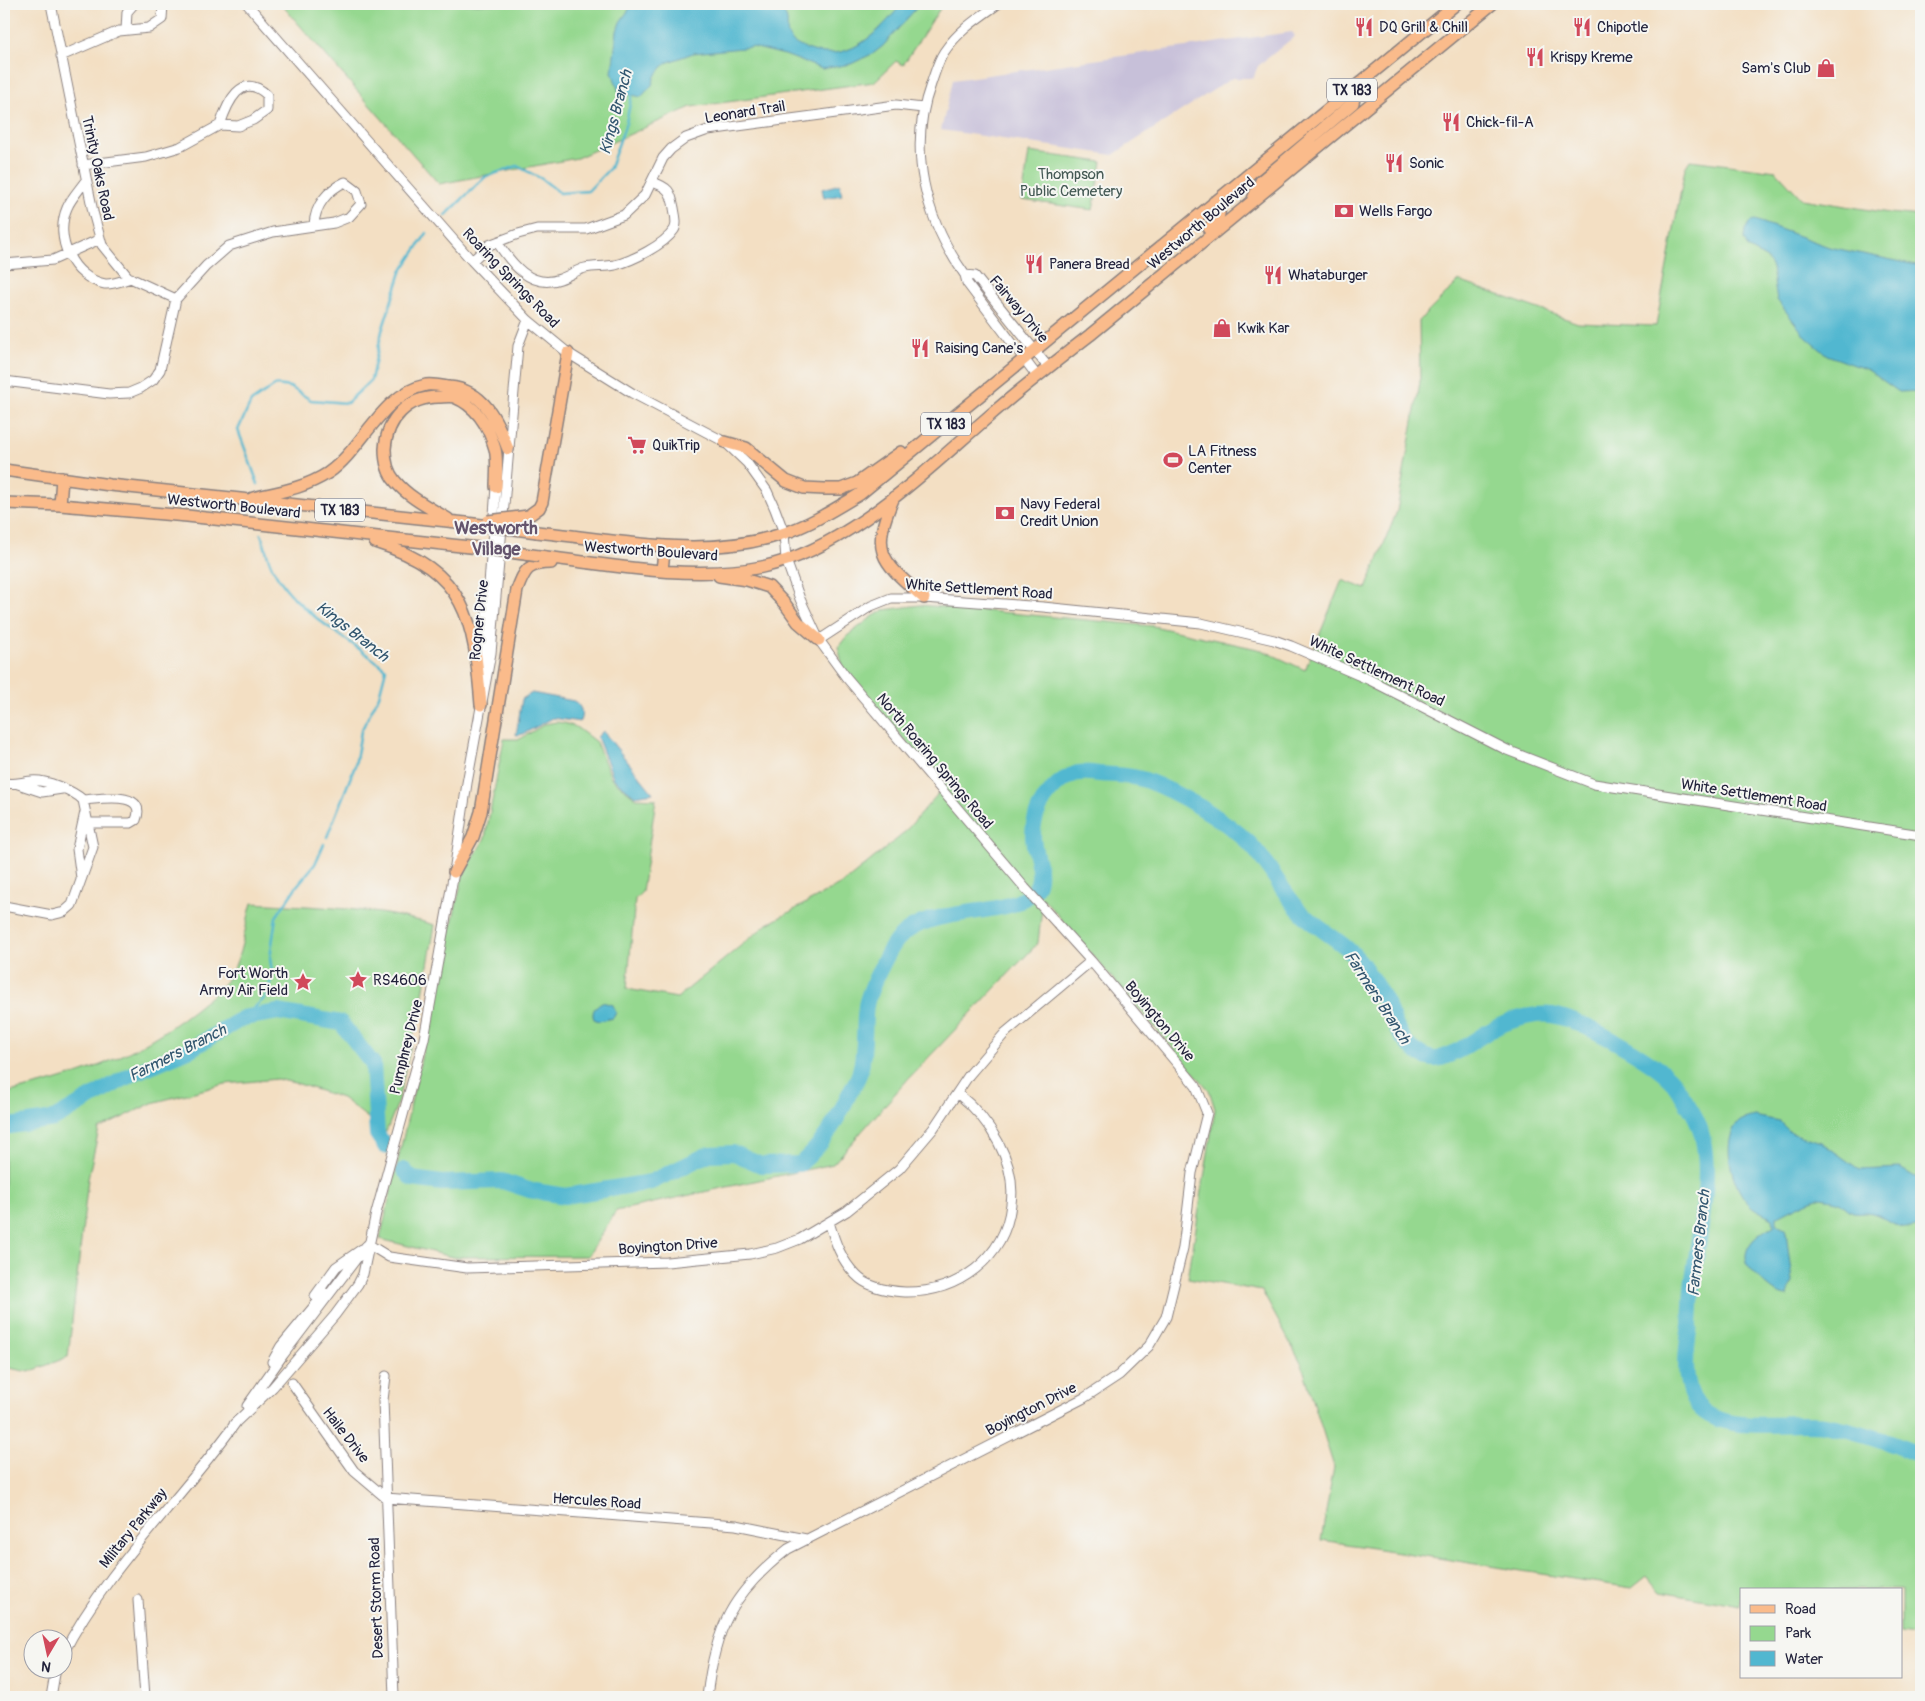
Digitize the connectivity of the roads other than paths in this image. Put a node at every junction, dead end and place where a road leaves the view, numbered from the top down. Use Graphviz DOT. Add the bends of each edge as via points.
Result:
graph roads {
  1 [pos="51,4"];
  2 [pos="134,4"];
  3 [pos="163,4"];
  4 [pos="246,4"];
  5 [pos="998,4"];
  6 [pos="1456,4"];
  7 [pos="1492,4"];
  8 [pos="126,30"];
  9 [pos="61,56"];
  10 [pos="1351,91"];
  11 [pos="923,108"];
  12 [pos="220,125"];
  13 [pos="83,165"];
  14 [pos="86,180"];
  15 [pos="652,182"];
  16 [pos="1252,200"];
  17 [pos="1214,202"];
  18 [pos="314,225"];
  19 [pos="100,239"];
  20 [pos="496,242"];
  21 [pos="67,253"];
  22 [pos="472,261"];
  23 [pos="4,264"];
  24 [pos="965,275"];
  25 [pos="131,278"];
  26 [pos="1149,286"];
  27 [pos="176,300"];
  28 [pos="528,320"];
  29 [pos="1036,350"];
  30 [pos="568,353"];
  31 [pos="1025,359"];
  32 [pos="1048,367"];
  33 [pos="1037,376"];
  34 [pos="4,381"];
  35 [pos="929,438"];
  36 [pos="725,442"];
  37 [pos="508,449"];
  38 [pos="4,470"];
  39 [pos="62,478"];
  40 [pos="496,487"];
  41 [pos="190,494"];
  42 [pos="894,496"];
  43 [pos="243,500"];
  44 [pos="4,503"];
  45 [pos="60,505"];
  46 [pos="187,516"];
  47 [pos="452,521"];
  48 [pos="466,523"];
  49 [pos="784,533"];
  50 [pos="352,534"];
  51 [pos="665,546"];
  52 [pos="786,560"];
  53 [pos="596,563"];
  54 [pos="662,569"];
  55 [pos="690,572"];
  56 [pos="924,598"];
  57 [pos="819,640"];
  58 [pos="481,706"];
  59 [pos="4,783"];
  60 [pos="83,800"];
  61 [pos="85,812"];
  62 [pos="89,823"];
  63 [pos="1921,834"];
  64 [pos="454,872"];
  65 [pos="81,878"];
  66 [pos="4,906"];
  67 [pos="1091,961"];
  68 [pos="957,1093"];
  69 [pos="829,1222"];
  70 [pos="368,1244"];
  71 [pos="386,1376"];
  72 [pos="292,1383"];
  73 [pos="234,1424"];
  74 [pos="386,1498"];
  75 [pos="806,1539"];
  76 [pos="138,1600"];
  77 [pos="72,1638"];
  78 [pos="54,1678"];
  79 [pos="51,1697"];
  80 [pos="145,1697"];
  81 [pos="394,1697"];
  82 [pos="707,1697"];
  1 -- 9 [label="street, Trinity Oaks Road"];
  2 -- 8 [label="street" via="128,12"];
  3 -- 8 [label="street" via="162,19 148,28"];
  4 -- 22 [label="street, Roaring Springs Road"];
  5 -- 11 [label="street, Fairway Drive" via="963,28 943,53"];
  6 -- 10 [label="main road, Westworth Boulevard / TX 183"];
  7 -- 16 [label="main road, Westworth Boulevard / TX 183"];
  8 -- 9 [label="street"];
  9 -- 13 [label="street, Trinity Oaks Road"];
  10 -- 16 [label="main road" via="1352,103 1261,181"];
  10 -- 17 [label="main road, Westworth Boulevard / TX 183"];
  11 -- 15 [label="street, Leonard Trail" via="896,105 708,130 686,138 672,149 663,158"];
  11 -- 24 [label="street, Fairway Drive" via="919,139 924,183 933,219"];
  12 -- 12 [label="street" via="238,126 253,120 267,110 267,95 260,88 247,86 234,93 226,105"];
  12 -- 13 [label="street" via="180,147 146,156"];
  13 -- 14 [label="street, Trinity Oaks Road"];
  14 -- 19 [label="street, Trinity Oaks Road"];
  14 -- 21 [label="street" via="66,209 63,232"];
  15 -- 20 [label="street, Leonard Trail" via="637,205 624,215 586,229 537,229"];
  15 -- 20 [label="street" via="665,186 671,193 675,226 652,248 627,261 579,269 559,280 550,281 525,275 511,264"];
  16 -- 26 [label="main road, Westworth Boulevard / TX 183"];
  17 -- 26 [label="main road" via="1219,207 1217,222 1160,268"];
  17 -- 29 [label="main road, Westworth Boulevard / TX 183"];
  18 -- 18 [label="street" via="334,223 349,217 361,204 357,191 345,182 334,188 315,214"];
  18 -- 27 [label="street" via="273,232 229,246"];
  19 -- 21 [label="street"];
  19 -- 25 [label="street, Trinity Oaks Road"];
  20 -- 22 [label="street, Leonard Trail"];
  21 -- 23 [label="street" via="53,260"];
  21 -- 25 [label="street" via="83,275 106,284"];
  22 -- 28 [label="street, Roaring Springs Road"];
  24 -- 29 [label="street, Fairway Drive" via="974,276"];
  24 -- 31 [label="street, Fairway Drive" via="967,283"];
  25 -- 27 [label="street, Trinity Oaks Road"];
  26 -- 32 [label="main road, Westworth Boulevard / TX 183"];
  27 -- 34 [label="street" via="160,370 142,388 129,393 109,394"];
  28 -- 30 [label="street, Roaring Springs Road"];
  28 -- 37 [label="street, Rogner Drive" via="518,346"];
  29 -- 31 [label="main road, Westworth Boulevard / TX 183"];
  29 -- 32 [label="street, Fairway Drive"];
  30 -- 36 [label="street, Roaring Springs Road" via="632,393"];
  30 -- 48 [label="main road, bridge" via="539,508 528,516"];
  31 -- 33 [label="street, Fairway Drive"];
  31 -- 35 [label="main road, Westworth Boulevard / TX 183"];
  32 -- 33 [label="main road, Westworth Boulevard / TX 183"];
  33 -- 42 [label="main road, Westworth Boulevard / TX 183"];
  35 -- 36 [label="main road" via="913,443 857,483 841,489 804,488 786,481 746,448"];
  35 -- 49 [label="main road, Westworth Boulevard / TX 183" via="860,494"];
  36 -- 49 [label="street, Roaring Springs Road" via="747,463 767,491"];
  37 -- 43 [label="main road" via="499,424 482,399 456,388 428,385 396,400 346,458 329,472 291,489"];
  37 -- 58 [label="street, Rogner Drive" via="491,653"];
  38 -- 39 [label="main road, Westworth Boulevard / TX 183"];
  39 -- 41 [label="main road, Westworth Boulevard / TX 183"];
  39 -- 45 [label="main road"];
  40 -- 47 [label="main road" via="496,451 488,429 473,409 453,397 428,397 404,407 388,429 385,456 394,481 413,498"];
  40 -- 58 [label="street, Rogner Drive"];
  41 -- 43 [label="main road, Westworth Boulevard / TX 183"];
  41 -- 46 [label="main road"];
  42 -- 52 [label="main road, Westworth Boulevard / TX 183" via="844,534"];
  42 -- 56 [label="main road" via="880,537 882,552 892,569"];
  43 -- 47 [label="main road, Westworth Boulevard / TX 183"];
  44 -- 45 [label="main road, Westworth Boulevard / TX 183"];
  45 -- 46 [label="main road, Westworth Boulevard / TX 183"];
  46 -- 50 [label="main road, Westworth Boulevard / TX 183"];
  47 -- 48 [label="main road, Westworth Boulevard / TX 183"];
  48 -- 51 [label="main road, Westworth Boulevard / TX 183, bridge"];
  49 -- 51 [label="main road, Westworth Boulevard / TX 183" via="742,542"];
  49 -- 52 [label="street, Roaring Springs Road"];
  50 -- 53 [label="main road, Westworth Boulevard / TX 183, bridge"];
  50 -- 58 [label="main road" via="392,547 418,560 437,573 457,594 468,618 477,653"];
  51 -- 54 [label="main road"];
  52 -- 55 [label="main road, Westworth Boulevard / TX 183" via="746,570"];
  52 -- 57 [label="street, North Roaring Springs Road"];
  53 -- 54 [label="main road, Westworth Boulevard / TX 183"];
  53 -- 64 [label="main road" via="535,563 522,577 515,597 481,812 473,837"];
  54 -- 55 [label="main road, Westworth Boulevard / TX 183"];
  55 -- 57 [label="main road" via="747,580 768,588"];
  56 -- 57 [label="street, White Settlement Road" via="891,598 871,606"];
  56 -- 63 [label="street, White Settlement Road" via="1140,616 1224,628 1274,640 1321,658 1507,750 1594,784"];
  57 -- 67 [label="street, North Roaring Springs Road" via="846,677 1024,888"];
  58 -- 64 [label="street, Pumphrey Drive"];
  59 -- 60 [label="street" via="38,781 53,784"];
  60 -- 61 [label="street"];
  60 -- 62 [label="street" via="128,799 138,807 136,820 131,823"];
  61 -- 62 [label="street"];
  61 -- 65 [label="street" via="77,849"];
  62 -- 65 [label="street" via="93,847"];
  64 -- 70 [label="street, Pumphrey Drive" via="424,1038"];
  65 -- 66 [label="street" via="72,905 64,912 52,915"];
  67 -- 68 [label="street, Boyington Drive" via="1005,1034"];
  67 -- 75 [label="street, Boyington Drive" via="1196,1086 1207,1113 1192,1174 1182,1248 1166,1317 1149,1346 1119,1375 1084,1398"];
  68 -- 69 [label="street, Boyington Drive" via="933,1129 899,1169"];
  68 -- 69 [label="street" via="982,1116 1000,1146 1011,1187 1007,1221 1000,1240 986,1260 948,1286 935,1290 907,1292 880,1289 857,1277 843,1259"];
  69 -- 70 [label="street, Boyington Drive" via="777,1248 750,1254 658,1262 467,1268 389,1256"];
  70 -- 73 [label="street, Military Parkway"];
  70 -- 73 [label="street, Military Parkway" via="282,1346"];
  70 -- 73 [label="street, Military Parkway" via="362,1274 352,1292 273,1387"];
  71 -- 74 [label="street, Desert Storm Road" via="383,1400"];
  72 -- 74 [label="street, Haile Drive" via="354,1470"];
  73 -- 77 [label="street, Military Parkway" via="124,1559 89,1607"];
  74 -- 75 [label="street, Hercules Road" via="736,1525"];
  74 -- 81 [label="street, Desert Storm Road"];
  75 -- 82 [label="street, Boyington Drive" via="788,1548 765,1567 731,1611 715,1646"];
  76 -- 80 [label="street"];
  78 -- 79 [label="street"];
}
